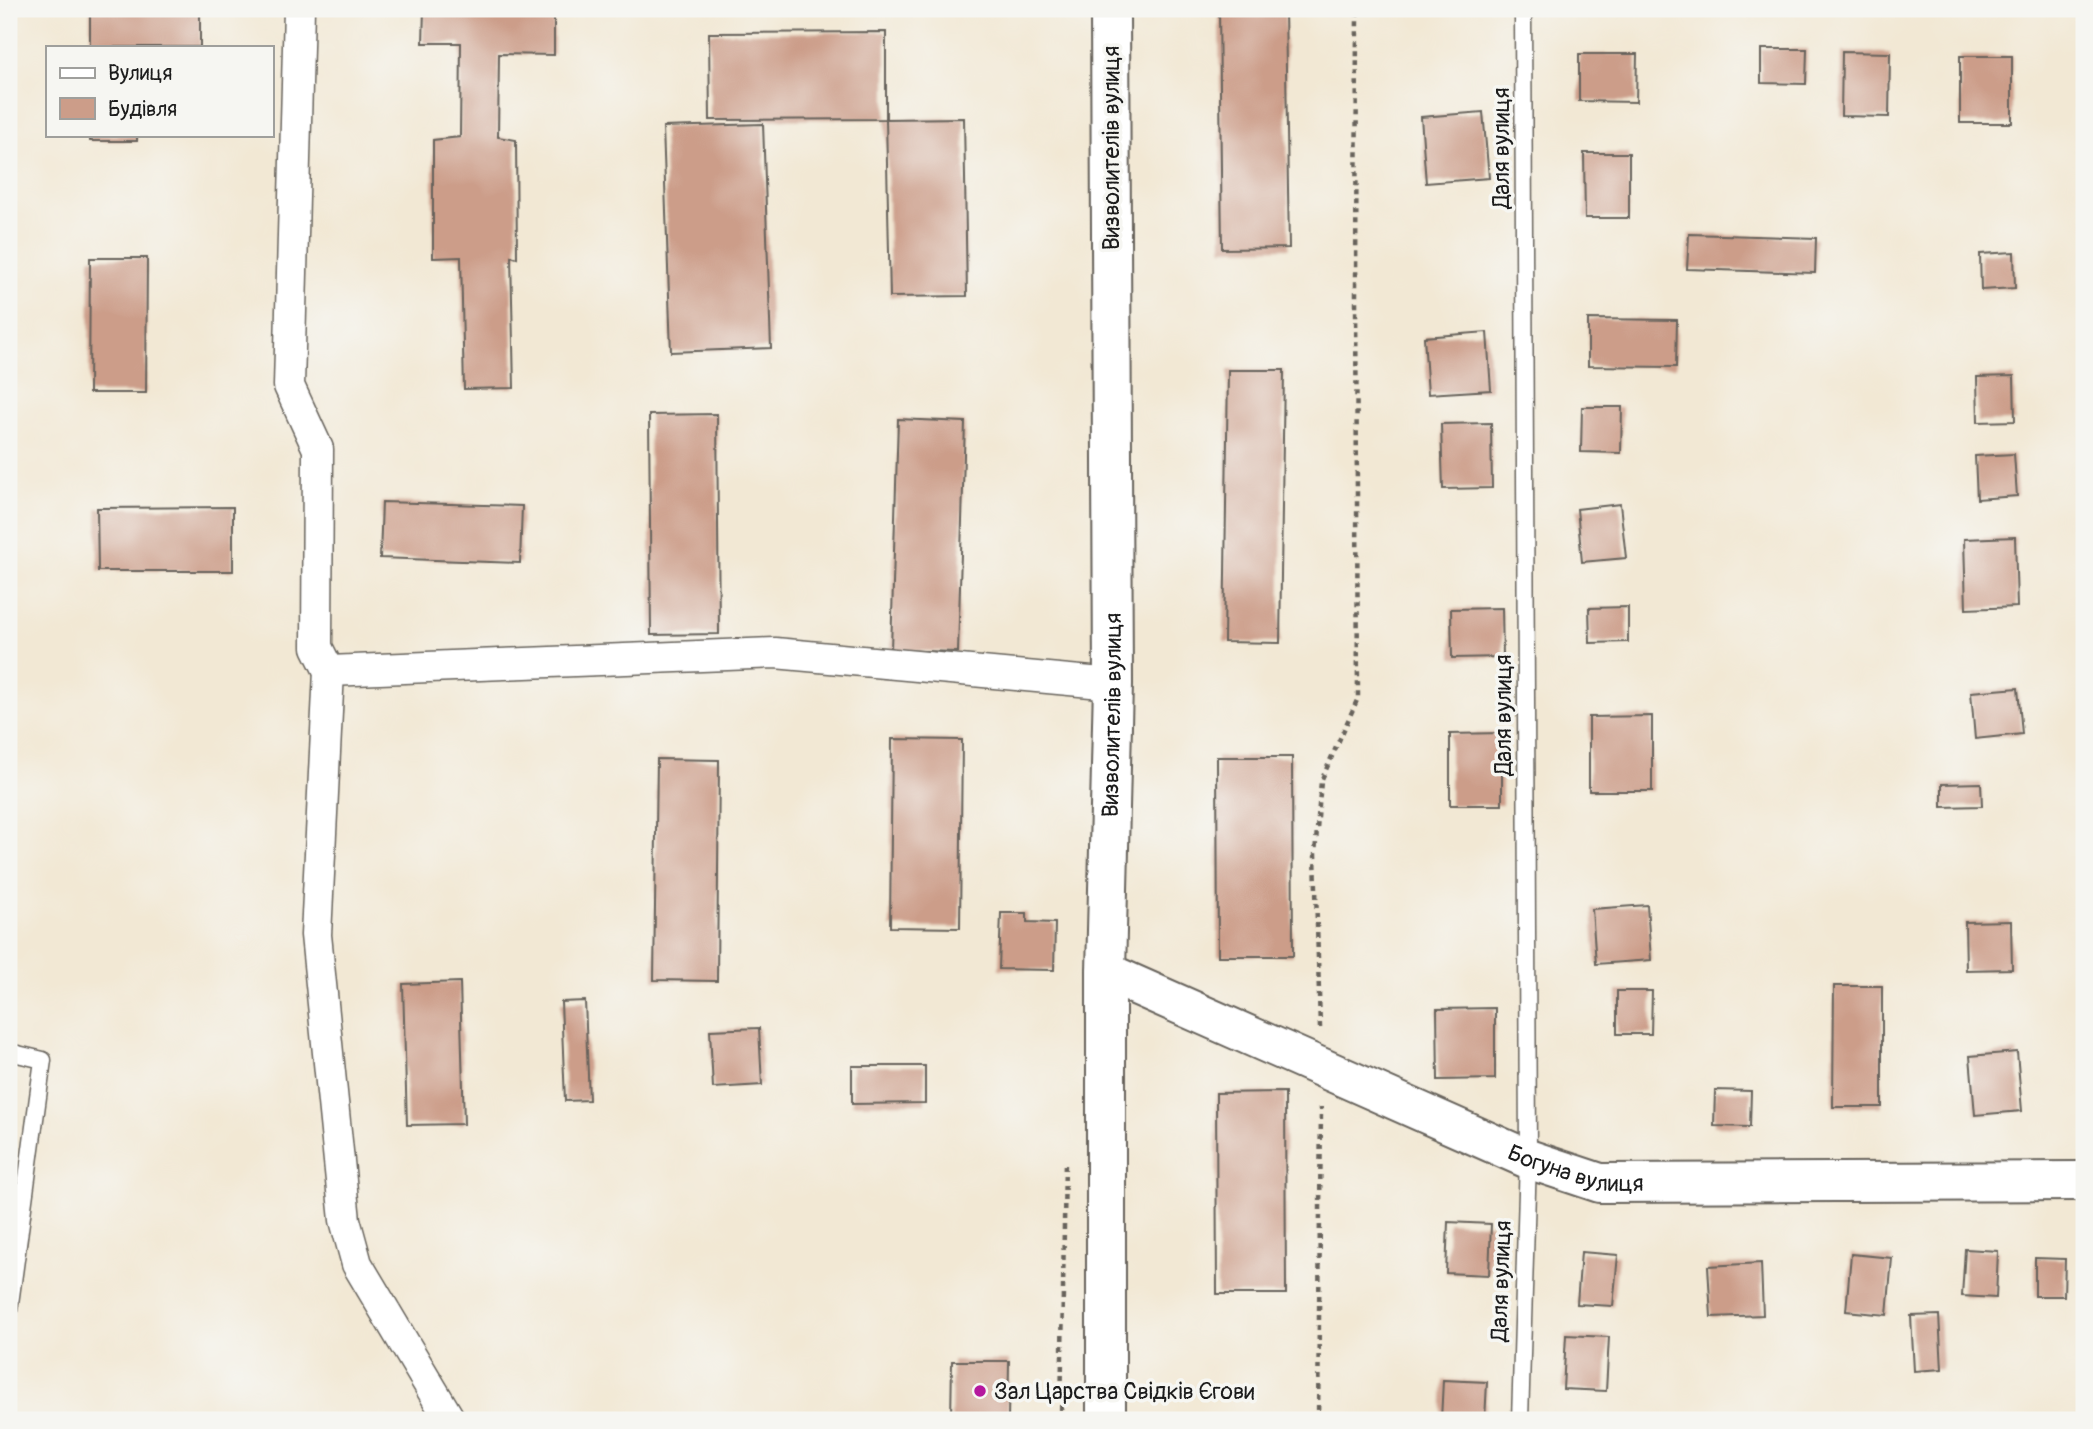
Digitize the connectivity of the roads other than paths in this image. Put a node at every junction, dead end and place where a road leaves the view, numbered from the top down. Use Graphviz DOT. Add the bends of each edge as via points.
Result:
graph roads {
  1 [pos="299,9"];
  2 [pos="1110,9"];
  3 [pos="1523,9"];
  4 [pos="329,671"];
  5 [pos="1113,684"];
  6 [pos="1106,972"];
  7 [pos="9,1052"];
  8 [pos="1528,1159"];
  9 [pos="2084,1181"];
  10 [pos="9,1311"];
  11 [pos="450,1420"];
  12 [pos="1106,1420"];
  13 [pos="1520,1420"];
  1 -- 4 [label="street" via="289,386 318,449 317,647"];
  2 -- 5 [label="street, Визволителів вулиця"];
  3 -- 8 [label="lane, Даля вулиця"];
  4 -- 5 [label="street" via="775,653"];
  4 -- 11 [label="street" via="316,935 345,1220 356,1264"];
  5 -- 6 [label="street, Визволителів вулиця"];
  6 -- 8 [label="street, Богуна вулиця"];
  6 -- 12 [label="street, Визволителів вулиця"];
  7 -- 10 [label="lane" via="43,1060"];
  8 -- 9 [label="street, Богуна вулиця" via="1600,1183"];
  8 -- 13 [label="lane, Даля вулиця"];
}
